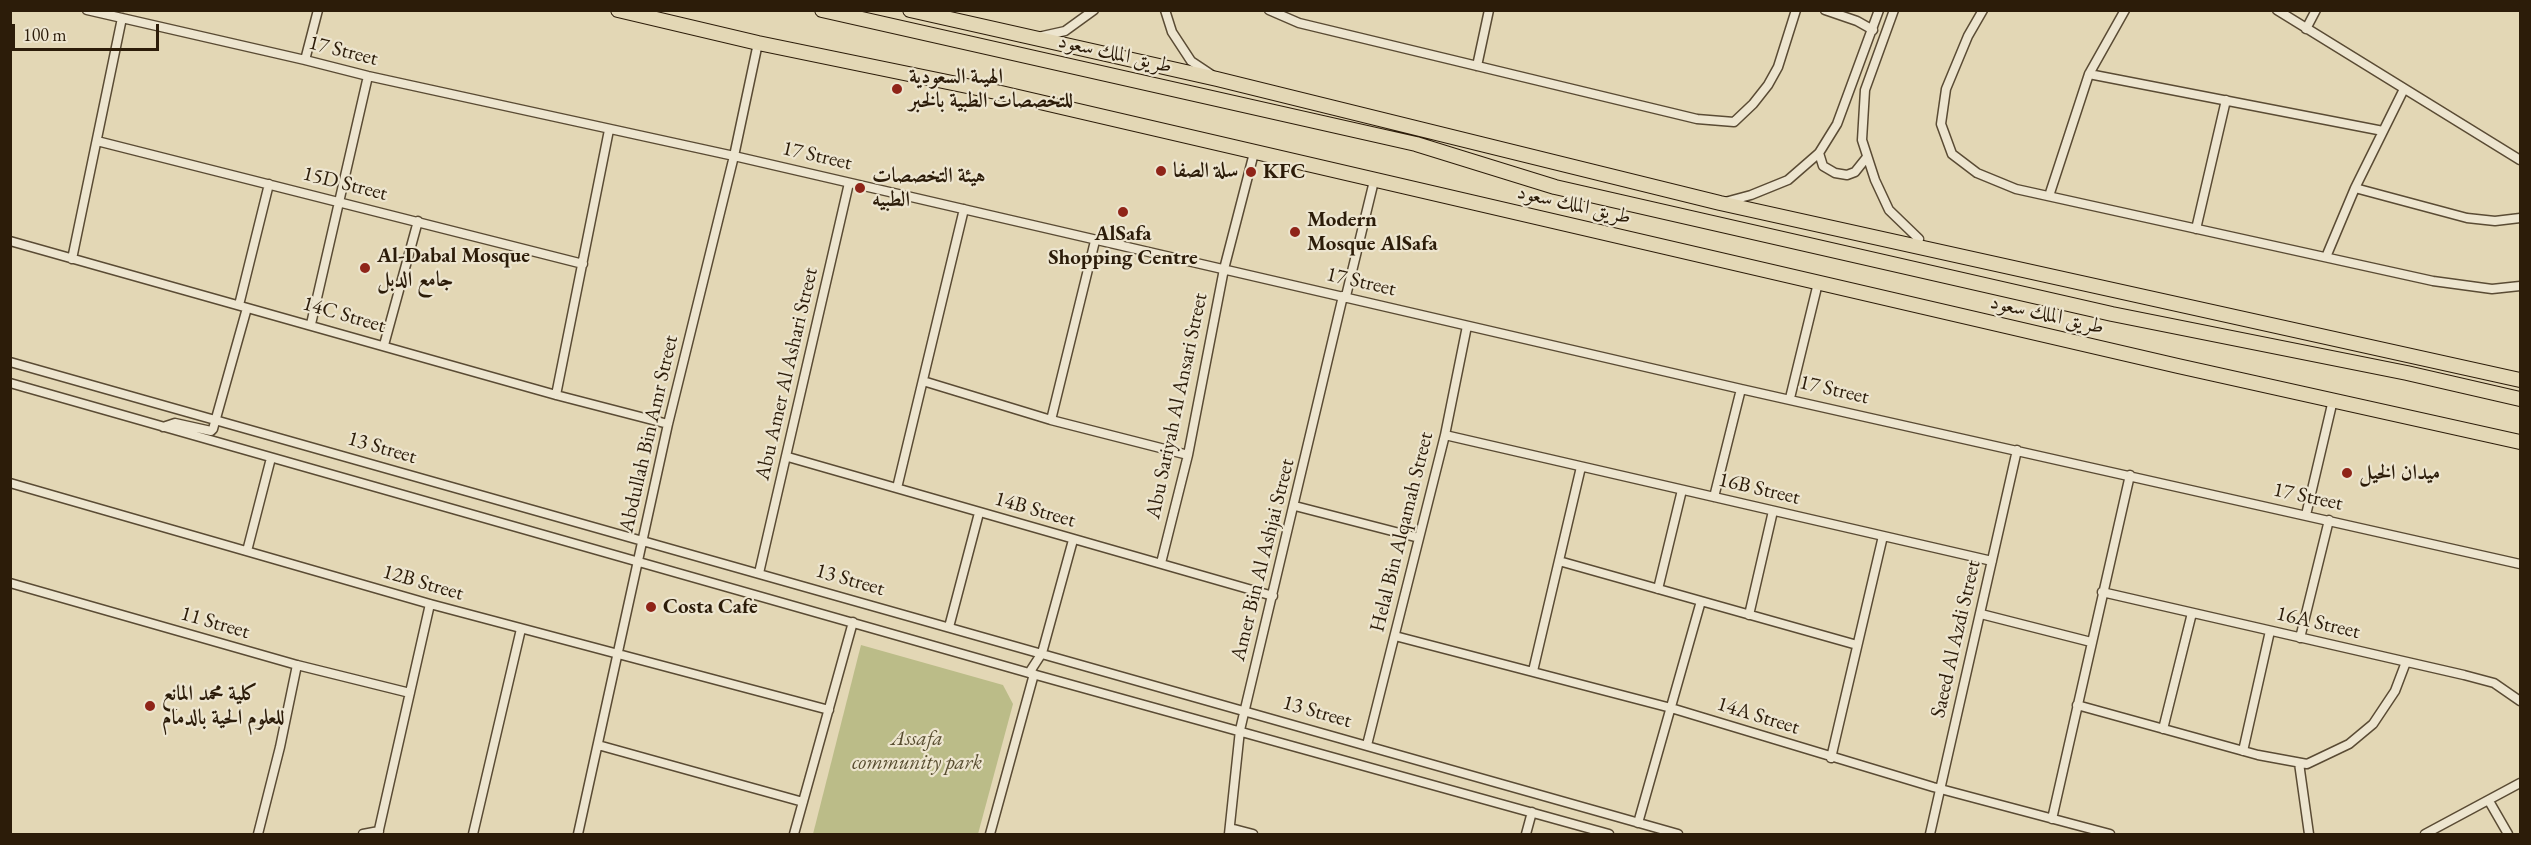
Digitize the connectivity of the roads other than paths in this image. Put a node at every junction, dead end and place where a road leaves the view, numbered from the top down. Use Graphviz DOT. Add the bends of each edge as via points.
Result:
graph roads {
  1 [pos="87,10"];
  2 [pos="318,10"];
  3 [pos="618,10"];
  4 [pos="822,10"];
  5 [pos="910,10"];
  6 [pos="1094,10"];
  7 [pos="1164,10"];
  8 [pos="1269,10"];
  9 [pos="1489,10"];
  10 [pos="1796,10"];
  11 [pos="1825,10"];
  12 [pos="1879,10"];
  13 [pos="1894,10"];
  14 [pos="1983,10"];
  15 [pos="2125,10"];
  16 [pos="2277,10"];
  17 [pos="2316,10"];
  18 [pos="122,18"];
  19 [pos="2306,29"];
  20 [pos="1873,30"];
  21 [pos="1033,38"];
  22 [pos="758,43"];
  23 [pos="305,60"];
  24 [pos="1477,66"];
  25 [pos="2089,74"];
  26 [pos="368,76"];
  27 [pos="1217,79"];
  28 [pos="2404,89"];
  29 [pos="2226,100"];
  30 [pos="609,130"];
  31 [pos="2383,131"];
  32 [pos="97,141"];
  33 [pos="1254,153"];
  34 [pos="1819,153"];
  35 [pos="734,156"];
  36 [pos="1867,158"];
  37 [pos="2520,160"];
  38 [pos="1374,181"];
  39 [pos="849,183"];
  40 [pos="269,184"];
  41 [pos="2355,188"];
  42 [pos="2049,196"];
  43 [pos="340,202"];
  44 [pos="1720,203"];
  45 [pos="964,209"];
  46 [pos="2520,218"];
  47 [pos="418,221"];
  48 [pos="2196,229"];
  49 [pos="1919,239"];
  50 [pos="10,241"];
  51 [pos="1095,241"];
  52 [pos="2326,257"];
  53 [pos="72,259"];
  54 [pos="583,264"];
  55 [pos="1224,269"];
  56 [pos="1818,283"];
  57 [pos="2520,286"];
  58 [pos="1345,296"];
  59 [pos="243,306"];
  60 [pos="311,324"];
  61 [pos="1467,326"];
  62 [pos="384,345"];
  63 [pos="10,362"];
  64 [pos="2520,374"];
  65 [pos="2505,376"];
  66 [pos="2520,380"];
  67 [pos="923,381"];
  68 [pos="10,382"];
  69 [pos="1741,389"];
  70 [pos="556,395"];
  71 [pos="1790,398"];
  72 [pos="2520,399"];
  73 [pos="2333,400"];
  74 [pos="1051,420"];
  75 [pos="216,421"];
  76 [pos="668,424"];
  77 [pos="163,428"];
  78 [pos="1445,435"];
  79 [pos="2520,442"];
  80 [pos="2017,450"];
  81 [pos="1188,454"];
  82 [pos="271,458"];
  83 [pos="788,458"];
  84 [pos="1581,467"];
  85 [pos="2130,476"];
  86 [pos="10,483"];
  87 [pos="897,488"];
  88 [pos="1682,490"];
  89 [pos="1714,497"];
  90 [pos="1294,506"];
  91 [pos="1773,511"];
  92 [pos="979,513"];
  93 [pos="2306,515"];
  94 [pos="2329,520"];
  95 [pos="1883,536"];
  96 [pos="1419,538"];
  97 [pos="643,540"];
  98 [pos="1073,540"];
  99 [pos="247,551"];
  100 [pos="1559,561"];
  101 [pos="1992,561"];
  102 [pos="638,562"];
  103 [pos="1161,562"];
  104 [pos="2520,564"];
  105 [pos="759,573"];
  106 [pos="10,582"];
  107 [pos="1658,589"];
  108 [pos="2102,592"];
  109 [pos="1272,596"];
  110 [pos="1701,602"];
  111 [pos="430,604"];
  112 [pos="2192,613"];
  113 [pos="1981,614"];
  114 [pos="1749,615"];
  115 [pos="853,622"];
  116 [pos="949,627"];
  117 [pos="521,629"];
  118 [pos="2270,631"];
  119 [pos="1395,636"];
  120 [pos="2300,638"];
  121 [pos="2091,642"];
  122 [pos="1857,645"];
  123 [pos="1042,653"];
  124 [pos="618,655"];
  125 [pos="2406,662"];
  126 [pos="297,665"];
  127 [pos="1533,671"];
  128 [pos="1031,673"];
  129 [pos="410,693"];
  130 [pos="2520,701"];
  131 [pos="2077,705"];
  132 [pos="1671,708"];
  133 [pos="829,710"];
  134 [pos="1245,711"];
  135 [pos="2163,729"];
  136 [pos="1240,730"];
  137 [pos="598,745"];
  138 [pos="1367,745"];
  139 [pos="2243,751"];
  140 [pos="1831,758"];
  141 [pos="2299,763"];
  142 [pos="2520,783"];
  143 [pos="1941,790"];
  144 [pos="2489,801"];
  145 [pos="803,802"];
  146 [pos="1532,812"];
  147 [pos="2052,819"];
  148 [pos="1638,823"];
  149 [pos="1229,831"];
  150 [pos="379,832"];
  151 [pos="258,834"];
  152 [pos="363,834"];
  153 [pos="473,834"];
  154 [pos="578,834"];
  155 [pos="794,834"];
  156 [pos="990,834"];
  157 [pos="1253,834"];
  158 [pos="1526,834"];
  159 [pos="1610,834"];
  160 [pos="1678,834"];
  161 [pos="1930,834"];
  162 [pos="2110,834"];
  163 [pos="2309,834"];
  164 [pos="2425,834"];
  165 [pos="2508,834"];
  1 -- 18 [label="street, 17 Street"];
  2 -- 23 [label="street"];
  3 -- 22 [label="main road, طريق الملك سعود"];
  4 -- 72 [label="main road, طريق الملك سعود" via="1416,144 1579,192 2112,314"];
  5 -- 21 [label="main road"];
  6 -- 21 [label="street" via="1065,31"];
  7 -- 27 [label="street" via="1172,32 1191,61"];
  8 -- 24 [label="street" via="1299,23"];
  9 -- 24 [label="street"];
  10 -- 24 [label="street" via="1768,86 1734,122 1697,119"];
  11 -- 20 [label="street"];
  12 -- 20 [label="street"];
  13 -- 36 [label="street" via="1865,90 1862,140"];
  14 -- 42 [label="street" via="1946,89 1941,124 1952,154 1977,173 2016,189"];
  15 -- 25 [label="street"];
  16 -- 19 [label="street"];
  17 -- 19 [label="street"];
  18 -- 23 [label="street, 17 Street"];
  18 -- 32 [label="street"];
  19 -- 28 [label="street"];
  20 -- 34 [label="street" via="1837,124"];
  21 -- 27 [label="main road"];
  22 -- 33 [label="main road, طريق الملك سعود" via="1001,93"];
  22 -- 35 [label="street, Abdullah Bin Amr Street"];
  23 -- 26 [label="street, 17 Street"];
  25 -- 29 [label="street"];
  25 -- 42 [label="street"];
  26 -- 30 [label="street, 17 Street"];
  26 -- 43 [label="street"];
  27 -- 44 [label="main road"];
  28 -- 31 [label="street"];
  28 -- 37 [label="street"];
  29 -- 31 [label="street"];
  29 -- 48 [label="street"];
  30 -- 35 [label="street, 17 Street"];
  30 -- 54 [label="street"];
  31 -- 41 [label="street"];
  32 -- 40 [label="street, 15D Street"];
  32 -- 53 [label="street"];
  33 -- 38 [label="main road, طريق الملك سعود"];
  33 -- 55 [label="street, Abu Sariyah Al Ansari Street"];
  34 -- 36 [label="street" via="1823,166 1847,175"];
  34 -- 44 [label="street" via="1788,180"];
  35 -- 39 [label="street, 17 Street"];
  35 -- 76 [label="street, Abdullah Bin Amr Street"];
  36 -- 49 [label="street" via="1889,210"];
  38 -- 56 [label="main road, طريق الملك سعود"];
  38 -- 58 [label="street, Amer Bin Al Ashjai Street"];
  39 -- 45 [label="street, 17 Street"];
  39 -- 83 [label="street, Abu Amer Al Ashari Street"];
  40 -- 43 [label="street, 15D Street"];
  40 -- 59 [label="street"];
  41 -- 46 [label="street" via="2467,218"];
  41 -- 52 [label="street"];
  42 -- 48 [label="street"];
  43 -- 47 [label="street, 15D Street"];
  43 -- 60 [label="street"];
  44 -- 65 [label="main road"];
  45 -- 51 [label="street, 17 Street"];
  45 -- 67 [label="street"];
  47 -- 54 [label="street, 15D Street"];
  47 -- 62 [label="street"];
  48 -- 52 [label="street"];
  50 -- 53 [label="street, 14C Street"];
  51 -- 55 [label="street, 17 Street"];
  51 -- 74 [label="street"];
  52 -- 57 [label="street" via="2433,281 2492,289"];
  53 -- 59 [label="street, 14C Street"];
  54 -- 70 [label="street"];
  55 -- 58 [label="street, 17 Street"];
  55 -- 81 [label="street, Abu Sariyah Al Ansari Street"];
  56 -- 71 [label="street"];
  56 -- 73 [label="main road, طريق الملك سعود"];
  58 -- 61 [label="street, 17 Street"];
  58 -- 90 [label="street, Amer Bin Al Ashjai Street"];
  59 -- 60 [label="street, 14C Street"];
  59 -- 75 [label="street"];
  60 -- 62 [label="street, 14C Street"];
  61 -- 69 [label="street, 17 Street"];
  61 -- 78 [label="street, Helal Bin Alqamah Street"];
  62 -- 70 [label="street, 14C Street"];
  63 -- 75 [label="street, 13 Street"];
  64 -- 65 [label="street"];
  65 -- 66 [label="main road"];
  67 -- 74 [label="street"];
  67 -- 87 [label="street"];
  68 -- 77 [label="street, 13 Street"];
  69 -- 71 [label="street, 17 Street"];
  69 -- 89 [label="street"];
  70 -- 76 [label="street, 14C Street"];
  71 -- 80 [label="street, 17 Street"];
  73 -- 79 [label="main road, طريق الملك سعود"];
  73 -- 93 [label="street"];
  74 -- 81 [label="street"];
  75 -- 77 [label="street" via="211,431 175,423"];
  75 -- 97 [label="street, 13 Street"];
  76 -- 97 [label="street, Abdullah Bin Amr Street"];
  77 -- 82 [label="street, 13 Street"];
  78 -- 84 [label="street, 16B Street"];
  78 -- 96 [label="street, Helal Bin Alqamah Street"];
  80 -- 85 [label="street, 17 Street"];
  80 -- 101 [label="street, Saeed Al Azdi Street"];
  81 -- 103 [label="street, Abu Sariyah Al Ansari Street"];
  82 -- 99 [label="street"];
  82 -- 102 [label="street, 13 Street"];
  83 -- 87 [label="street, 14B Street"];
  83 -- 105 [label="street, Abu Amer Al Ashari Street"];
  84 -- 88 [label="street, 16B Street"];
  84 -- 100 [label="street"];
  85 -- 93 [label="street, 17 Street"];
  85 -- 108 [label="street"];
  86 -- 99 [label="street, 12B Street"];
  87 -- 92 [label="street, 14B Street"];
  88 -- 89 [label="street, 16B Street"];
  88 -- 107 [label="street"];
  89 -- 91 [label="street, 16B Street"];
  90 -- 96 [label="street"];
  90 -- 109 [label="street, Amer Bin Al Ashjai Street"];
  91 -- 95 [label="street, 16B Street"];
  91 -- 114 [label="street"];
  92 -- 98 [label="street, 14B Street"];
  92 -- 116 [label="street"];
  93 -- 94 [label="street, 17 Street"];
  94 -- 104 [label="street, 17 Street"];
  94 -- 120 [label="street"];
  95 -- 101 [label="street, 16B Street"];
  95 -- 122 [label="street"];
  96 -- 119 [label="street, Helal Bin Alqamah Street"];
  97 -- 102 [label="street, Abdullah Bin Amr Street"];
  97 -- 105 [label="street, 13 Street"];
  98 -- 103 [label="street, 14B Street"];
  98 -- 123 [label="street"];
  99 -- 111 [label="street, 12B Street"];
  100 -- 107 [label="street"];
  100 -- 127 [label="street"];
  101 -- 113 [label="street, Saeed Al Azdi Street"];
  102 -- 115 [label="street, 13 Street"];
  102 -- 124 [label="street, Abdullah Bin Amr Street"];
  103 -- 109 [label="street, 14B Street"];
  105 -- 116 [label="street, 13 Street"];
  106 -- 126 [label="street, 11 Street"];
  107 -- 110 [label="street"];
  108 -- 112 [label="street, 16A Street"];
  108 -- 121 [label="street"];
  109 -- 134 [label="street, Amer Bin Al Ashjai Street"];
  110 -- 114 [label="street"];
  110 -- 132 [label="street"];
  111 -- 117 [label="street, 12B Street"];
  111 -- 129 [label="street"];
  112 -- 118 [label="street, 16A Street"];
  112 -- 135 [label="street"];
  113 -- 121 [label="street"];
  113 -- 143 [label="street, Saeed Al Azdi Street"];
  114 -- 122 [label="street"];
  115 -- 128 [label="street, 13 Street"];
  115 -- 133 [label="street"];
  116 -- 123 [label="street, 13 Street"];
  117 -- 124 [label="street, 12B Street"];
  117 -- 153 [label="street"];
  118 -- 120 [label="street, 16A Street"];
  118 -- 139 [label="street"];
  119 -- 127 [label="street, 14A Street"];
  119 -- 138 [label="street, Helal Bin Alqamah Street"];
  120 -- 125 [label="street, 16A Street"];
  121 -- 131 [label="street"];
  122 -- 140 [label="street"];
  123 -- 128 [label="street"];
  123 -- 134 [label="street, 13 Street"];
  124 -- 133 [label="street, 12B Street"];
  124 -- 137 [label="street, Abdullah Bin Amr Street"];
  125 -- 130 [label="street, 16A Street" via="2494,683"];
  125 -- 141 [label="street" via="2396,691 2373,724 2349,744 2307,764"];
  126 -- 129 [label="street, 11 Street"];
  126 -- 151 [label="street"];
  127 -- 132 [label="street, 14A Street"];
  128 -- 136 [label="street, 13 Street"];
  128 -- 156 [label="street"];
  129 -- 150 [label="street"];
  131 -- 135 [label="street"];
  131 -- 147 [label="street"];
  132 -- 140 [label="street, 14A Street"];
  132 -- 148 [label="street"];
  133 -- 145 [label="street"];
  134 -- 136 [label="street, Amer Bin Al Ashjai Street"];
  134 -- 138 [label="street, 13 Street"];
  135 -- 139 [label="street"];
  136 -- 146 [label="street, 13 Street"];
  136 -- 149 [label="street, Amer Bin Al Ashjai Street"];
  137 -- 145 [label="street"];
  137 -- 154 [label="street, Abdullah Bin Amr Street"];
  138 -- 148 [label="street, 13 Street"];
  139 -- 141 [label="street"];
  140 -- 143 [label="street, 14A Street"];
  141 -- 163 [label="street"];
  142 -- 144 [label="street"];
  143 -- 147 [label="street, 14A Street"];
  143 -- 161 [label="street, Saeed Al Azdi Street"];
  144 -- 164 [label="street"];
  144 -- 165 [label="street"];
  145 -- 155 [label="street"];
  146 -- 158 [label="street"];
  146 -- 159 [label="street, 13 Street"];
  147 -- 162 [label="street, 14A Street"];
  148 -- 160 [label="street, 13 Street"];
  149 -- 157 [label="street"];
  150 -- 152 [label="street"];
}
